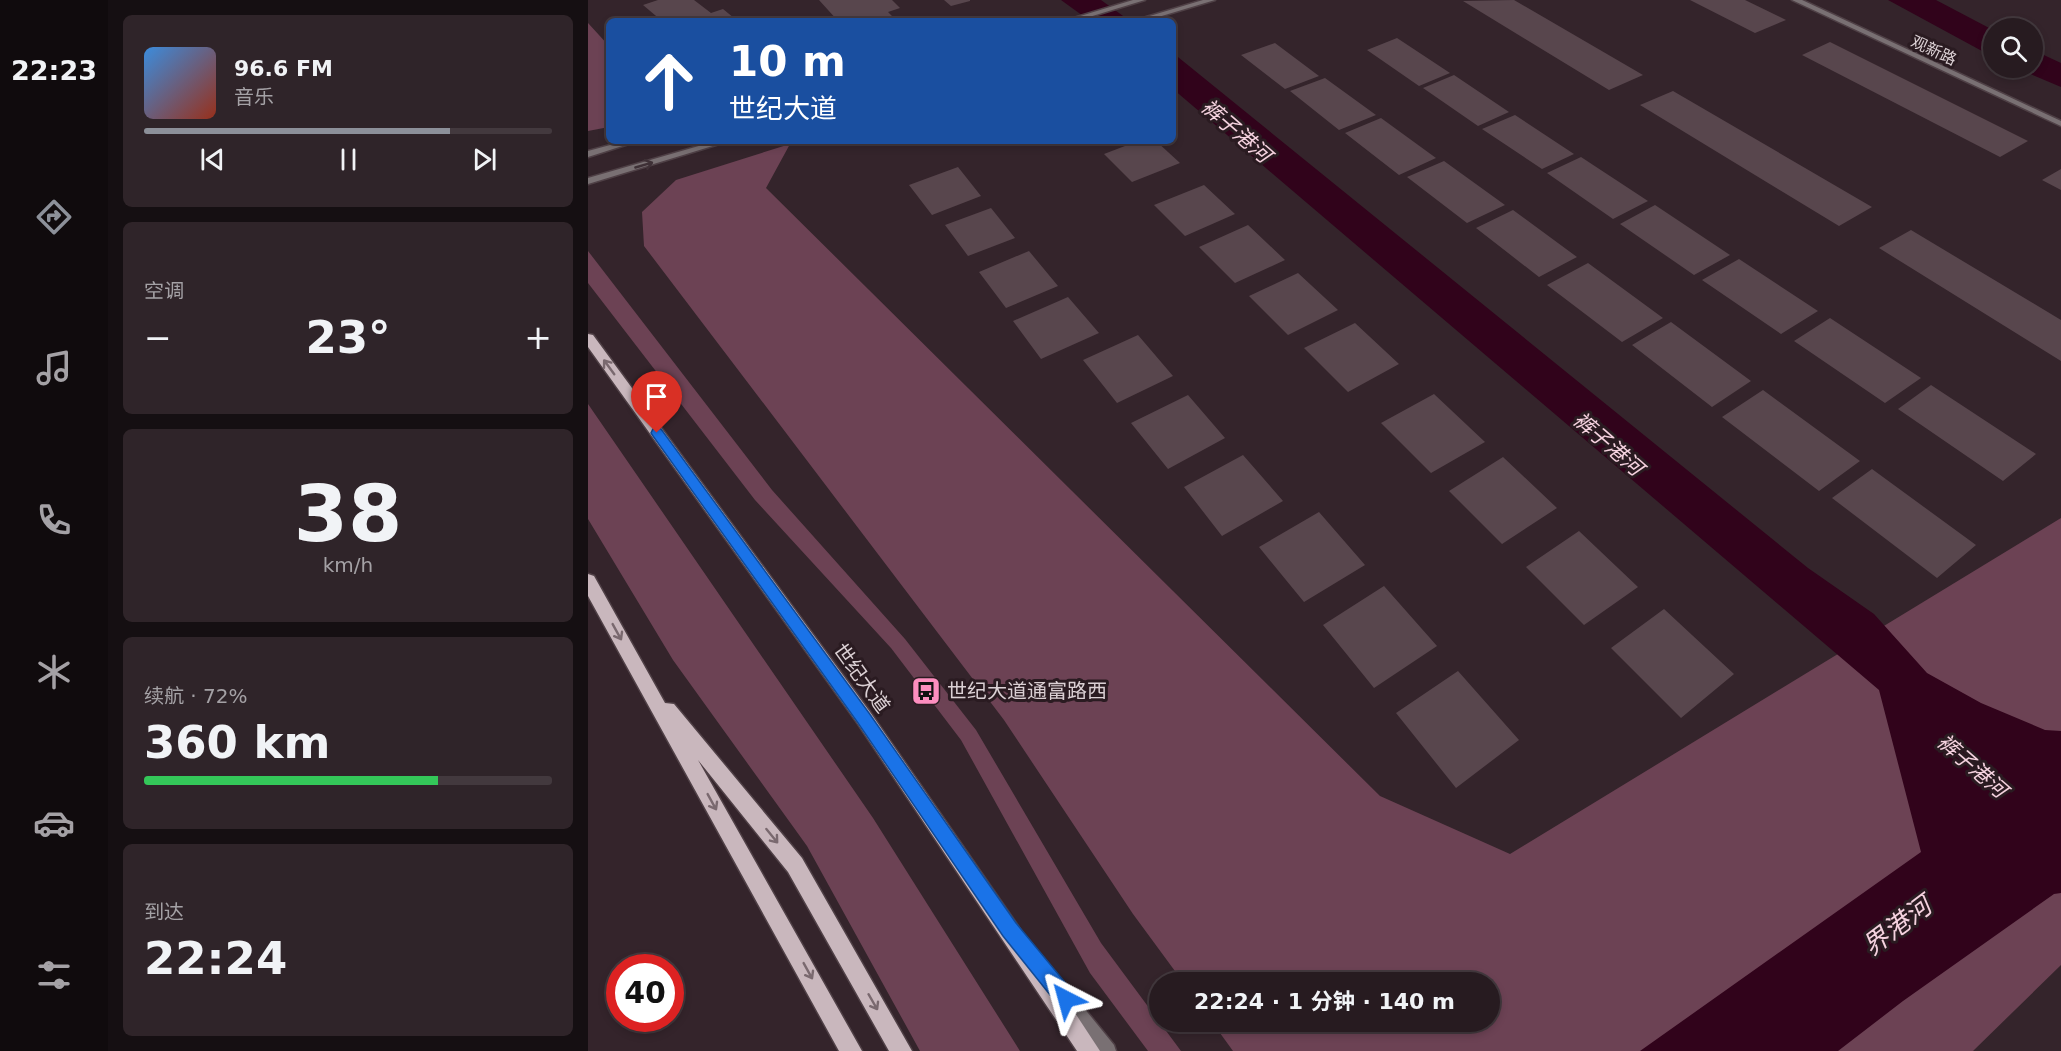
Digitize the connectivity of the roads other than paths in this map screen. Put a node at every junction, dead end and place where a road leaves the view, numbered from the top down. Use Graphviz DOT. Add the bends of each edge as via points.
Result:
graph roads {
  1 [pos="1141,0"];
  2 [pos="1210,0"];
  3 [pos="1796,0"];
  4 [pos="1079,18"];
  5 [pos="1148,18"];
  6 [pos="2061,124"];
  7 [pos="623,144"];
  8 [pos="715,144"];
  9 [pos="588,154"];
  10 [pos="588,181"];
  11 [pos="588,338"];
  12 [pos="588,580"];
  13 [pos="642,677"];
  14 [pos="1010,930"];
  15 [pos="1066,1016"];
  16 [pos="851,1051"];
  17 [pos="901,1051"];
  18 [pos="1079,1051"];
  19 [pos="1089,1051"];
  20 [pos="1108,1051"];
  1 -- 4 [label="street"];
  2 -- 5 [label="street"];
  3 -- 6 [label="street, 观新路"];
  7 -- 9 [label="street"];
  10 -- 8 [label="street, one-way"];
  14 -- 11 [label="main road, 世纪大道, one-way" via="864,718"];
  12 -- 13 [label="main road, one-way"];
  13 -- 16 [label="main road, one-way"];
  13 -- 17 [label="main road, one-way" via="795,865"];
  14 -- 15 [label="main road, 世纪大道"];
  14 -- 20 [label="street"];
  15 -- 18 [label="main road"];
  15 -- 19 [label="main road, 世纪大道"];
}
